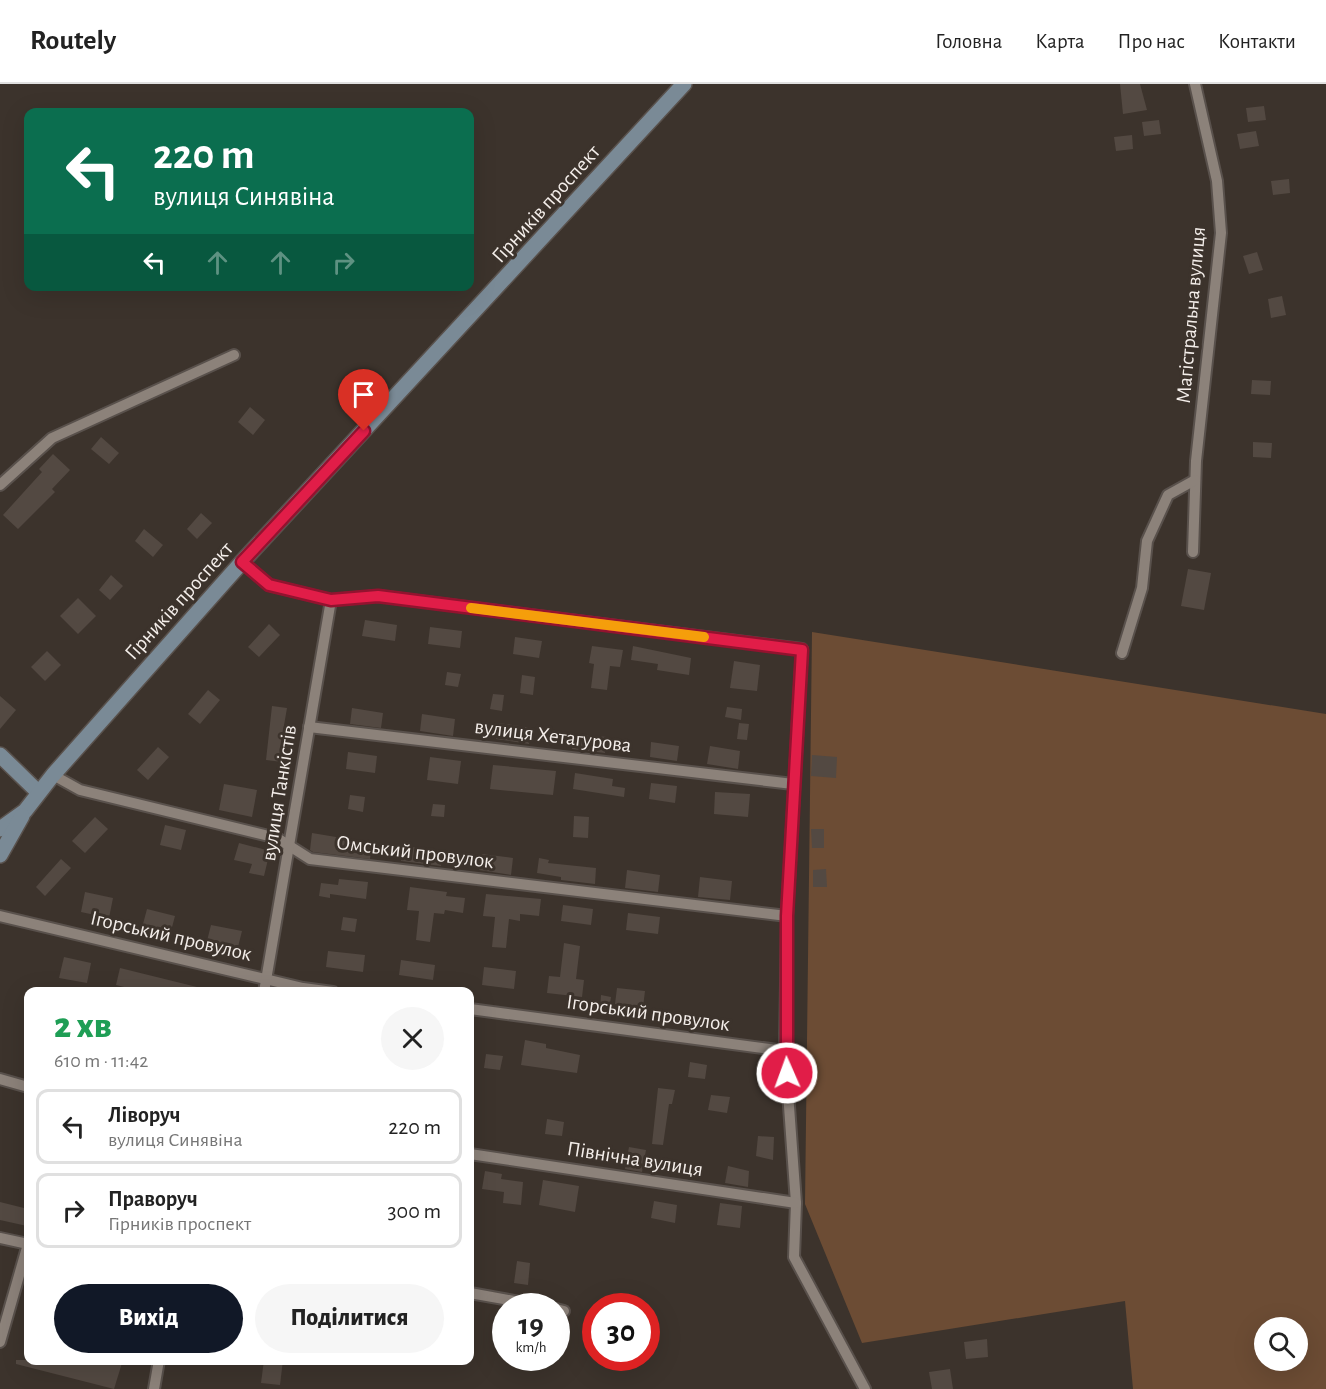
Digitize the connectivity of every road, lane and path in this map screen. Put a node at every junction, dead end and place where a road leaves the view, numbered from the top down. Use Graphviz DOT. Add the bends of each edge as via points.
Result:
graph roads {
  1 [pos="684,84"];
  2 [pos="1195,84"];
  3 [pos="234,355"];
  4 [pos="1195,480"];
  5 [pos="0,485"];
  6 [pos="1193,552"];
  7 [pos="242,562"];
  8 [pos="331,600"];
  9 [pos="1122,653"];
  10 [pos="309,727"];
  11 [pos="0,755"];
  12 [pos="53,775"];
  13 [pos="793,784"];
  14 [pos="38,792"];
  15 [pos="25,811"];
  16 [pos="0,829"];
  17 [pos="290,846"];
  18 [pos="0,855"];
  19 [pos="0,916"];
  20 [pos="787,916"];
  21 [pos="268,979"];
  22 [pos="266,987"];
  23 [pos="308,987"];
  24 [pos="474,1011"];
  25 [pos="786,1051"];
  26 [pos="0,1079"];
  27 [pos="24,1086"];
  28 [pos="474,1155"];
  29 [pos="795,1203"];
  30 [pos="0,1238"];
  31 [pos="24,1243"];
  32 [pos="24,1258"];
  33 [pos="474,1294"];
  34 [pos="492,1297"];
  35 [pos="0,1342"];
  36 [pos="158,1365"];
  37 [pos="154,1389"];
  38 [pos="865,1389"];
  1 -- 7 [label="main road, Гірників проспект"];
  2 -- 4 [label="street, Магістральна вулиця" via="1217,181 1221,233"];
  3 -- 5 [label="street" via="52,438"];
  4 -- 6 [label="street, Магістральна вулиця"];
  4 -- 9 [label="street" via="1168,495 1147,541 1142,588"];
  7 -- 8 [label="street" via="269,585"];
  7 -- 12 [label="main road, Гірників проспект"];
  8 -- 10 [label="street, вулиця Танкістів"];
  8 -- 13 [label="street" via="378,596 802,650"];
  10 -- 13 [label="street, вулиця Хетагурова"];
  10 -- 17 [label="street, вулиця Танкістів"];
  11 -- 14 [label="main road"];
  12 -- 14 [label="main road, Гірників проспект"];
  12 -- 17 [label="street, Омський провулок" via="80,790 277,838"];
  13 -- 20 [label="street"];
  14 -- 15 [label="main road, Гірників проспект"];
  15 -- 16 [label="main road, Гірників проспект"];
  15 -- 18 [label="main road"];
  17 -- 20 [label="street, Омський провулок" via="310,859"];
  17 -- 21 [label="street, вулиця Танкістів"];
  19 -- 21 [label="street, Ігорський провулок"];
  20 -- 25 [label="street"];
  21 -- 22 [label="street, вулиця Танкістів"];
  21 -- 23 [label="street, Ігорський провулок"];
  24 -- 25 [label="street, Ігорський провулок"];
  25 -- 29 [label="street"];
  26 -- 27 [label="street"];
  28 -- 29 [label="street, Північна вулиця"];
  29 -- 38 [label="street" via="794,1257"];
  30 -- 31 [label="street"];
  32 -- 35 [label="street"];
  33 -- 34 [label="street"];
  36 -- 37 [label="street"];
}
